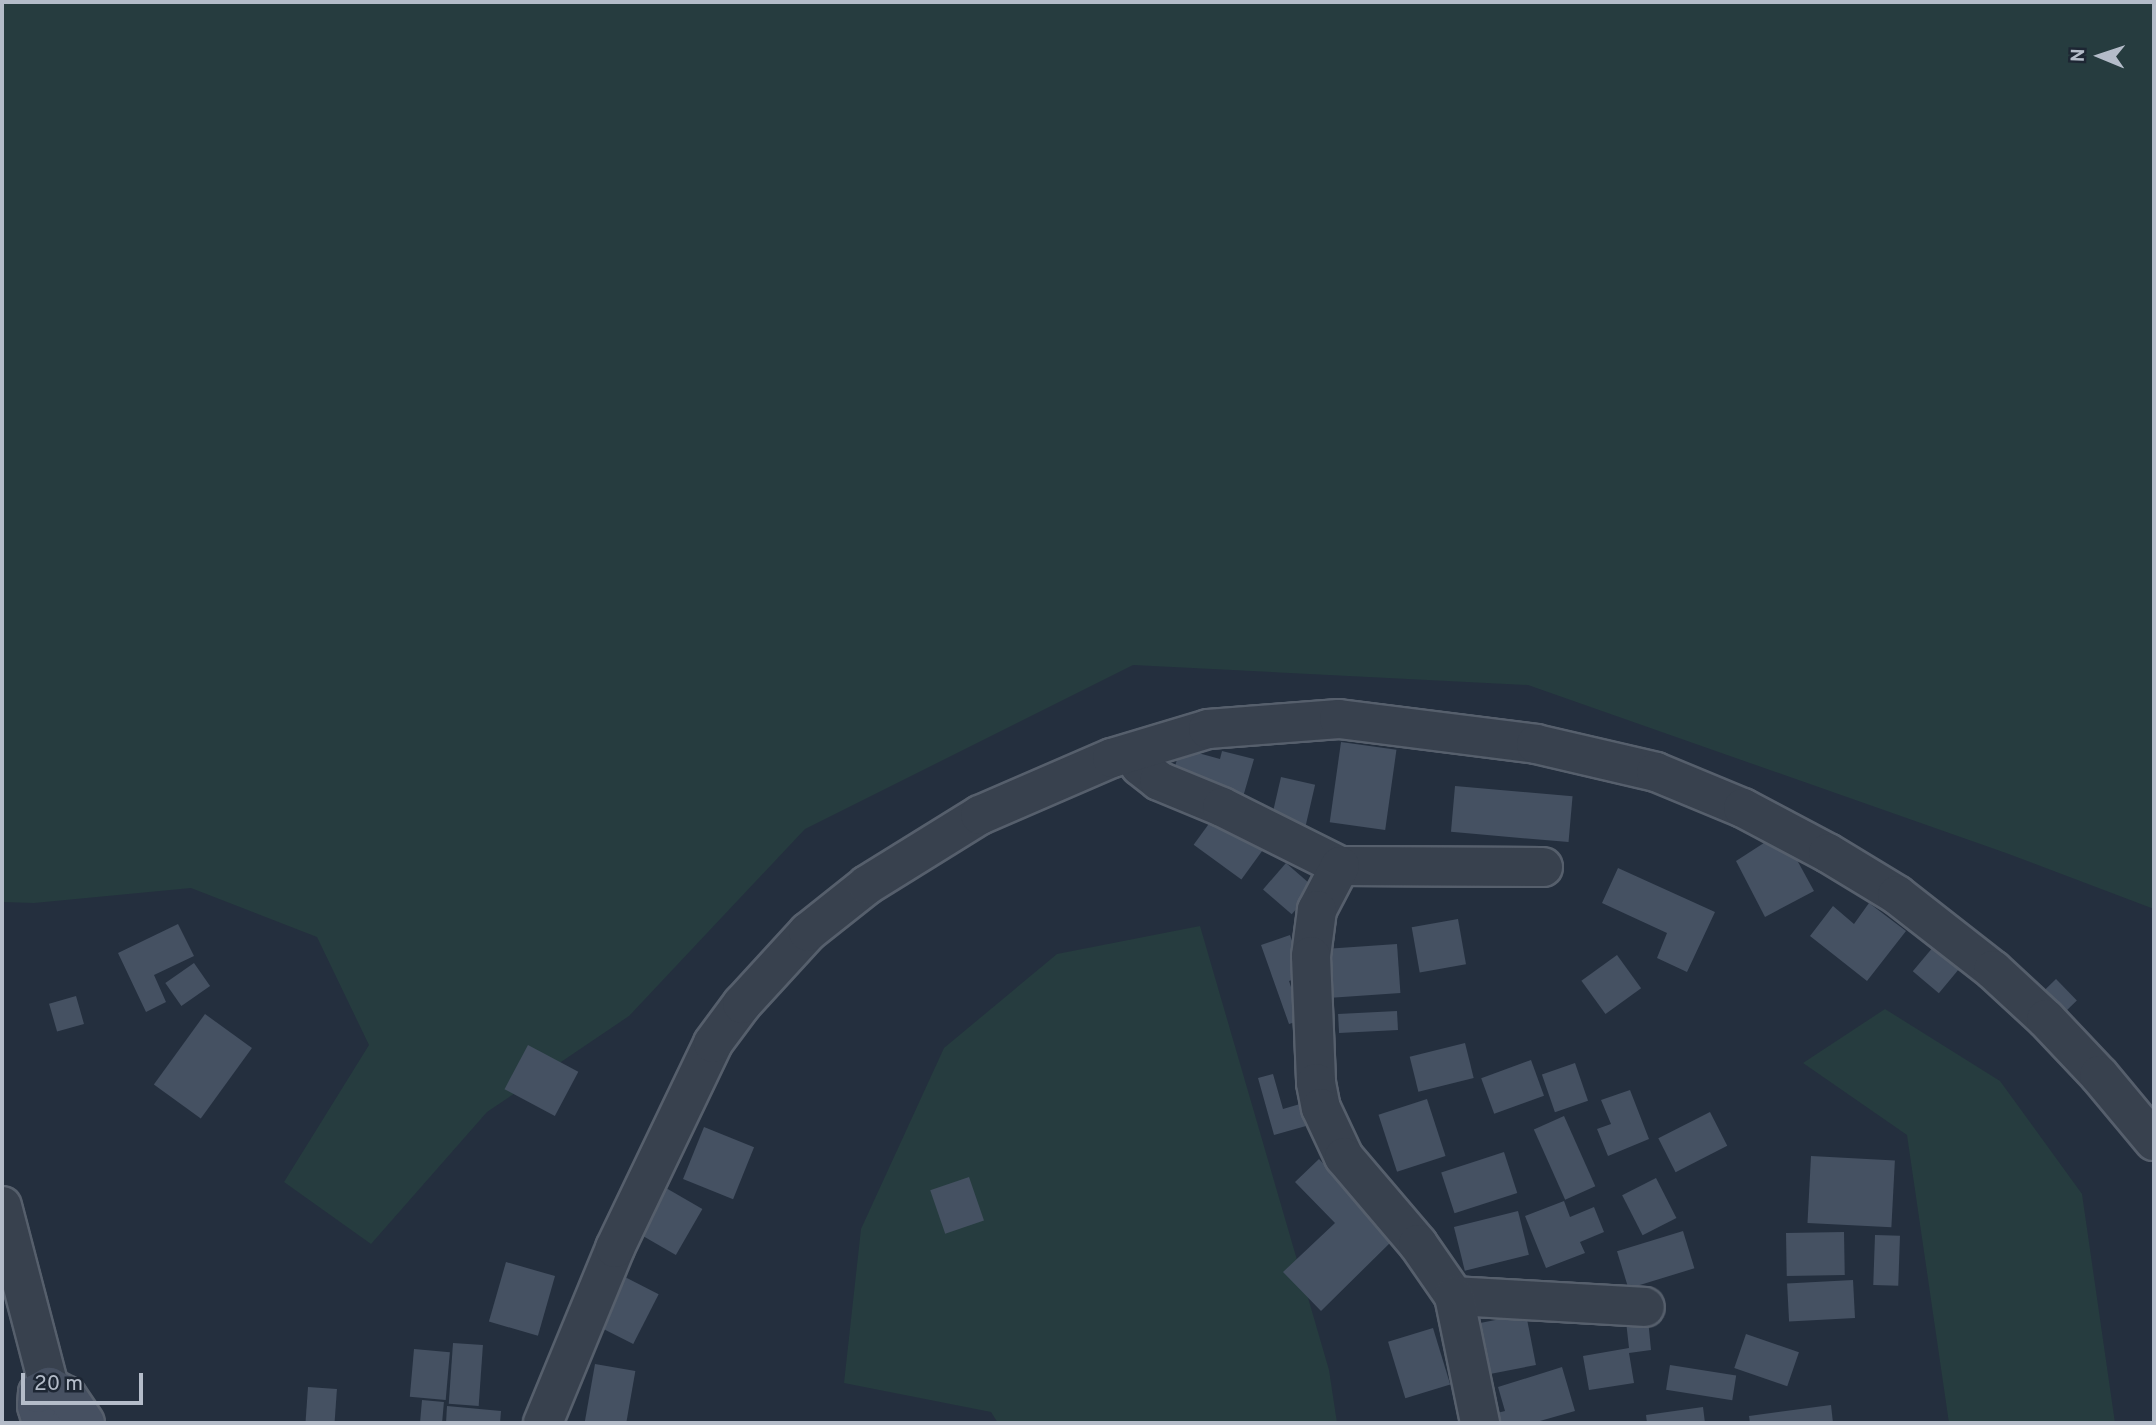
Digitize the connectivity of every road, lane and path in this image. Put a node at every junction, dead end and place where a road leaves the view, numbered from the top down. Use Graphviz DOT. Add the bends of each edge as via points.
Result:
graph roads {
  1 [pos="1123,756"];
  2 [pos="1340,866"];
  3 [pos="1543,867"];
  4 [pos="2154,1141"];
  5 [pos="2,1206"];
  6 [pos="1454,1296"];
  7 [pos="1645,1307"];
  8 [pos="46,1405"];
  9 [pos="85,1423"];
  10 [pos="543,1423"];
  11 [pos="1480,1423"];
  1 -- 2 [label="street" via="1159,780"];
  1 -- 4 [label="street" via="1208,729 1339,719 1536,744 1656,772 1744,808 1897,895 1993,970 2055,1028"];
  1 -- 10 [label="street" via="980,815 877,878 808,932 742,1004 713,1044 671,1129 615,1248"];
  2 -- 3 [label="street"];
  2 -- 6 [label="street" via="1312,930 1321,1108 1345,1157 1418,1244"];
  5 -- 8 [label="street"];
  6 -- 7 [label="street"];
  6 -- 11 [label="street"];
  8 -- 9 [label="main road" via="67,1396"];
}
